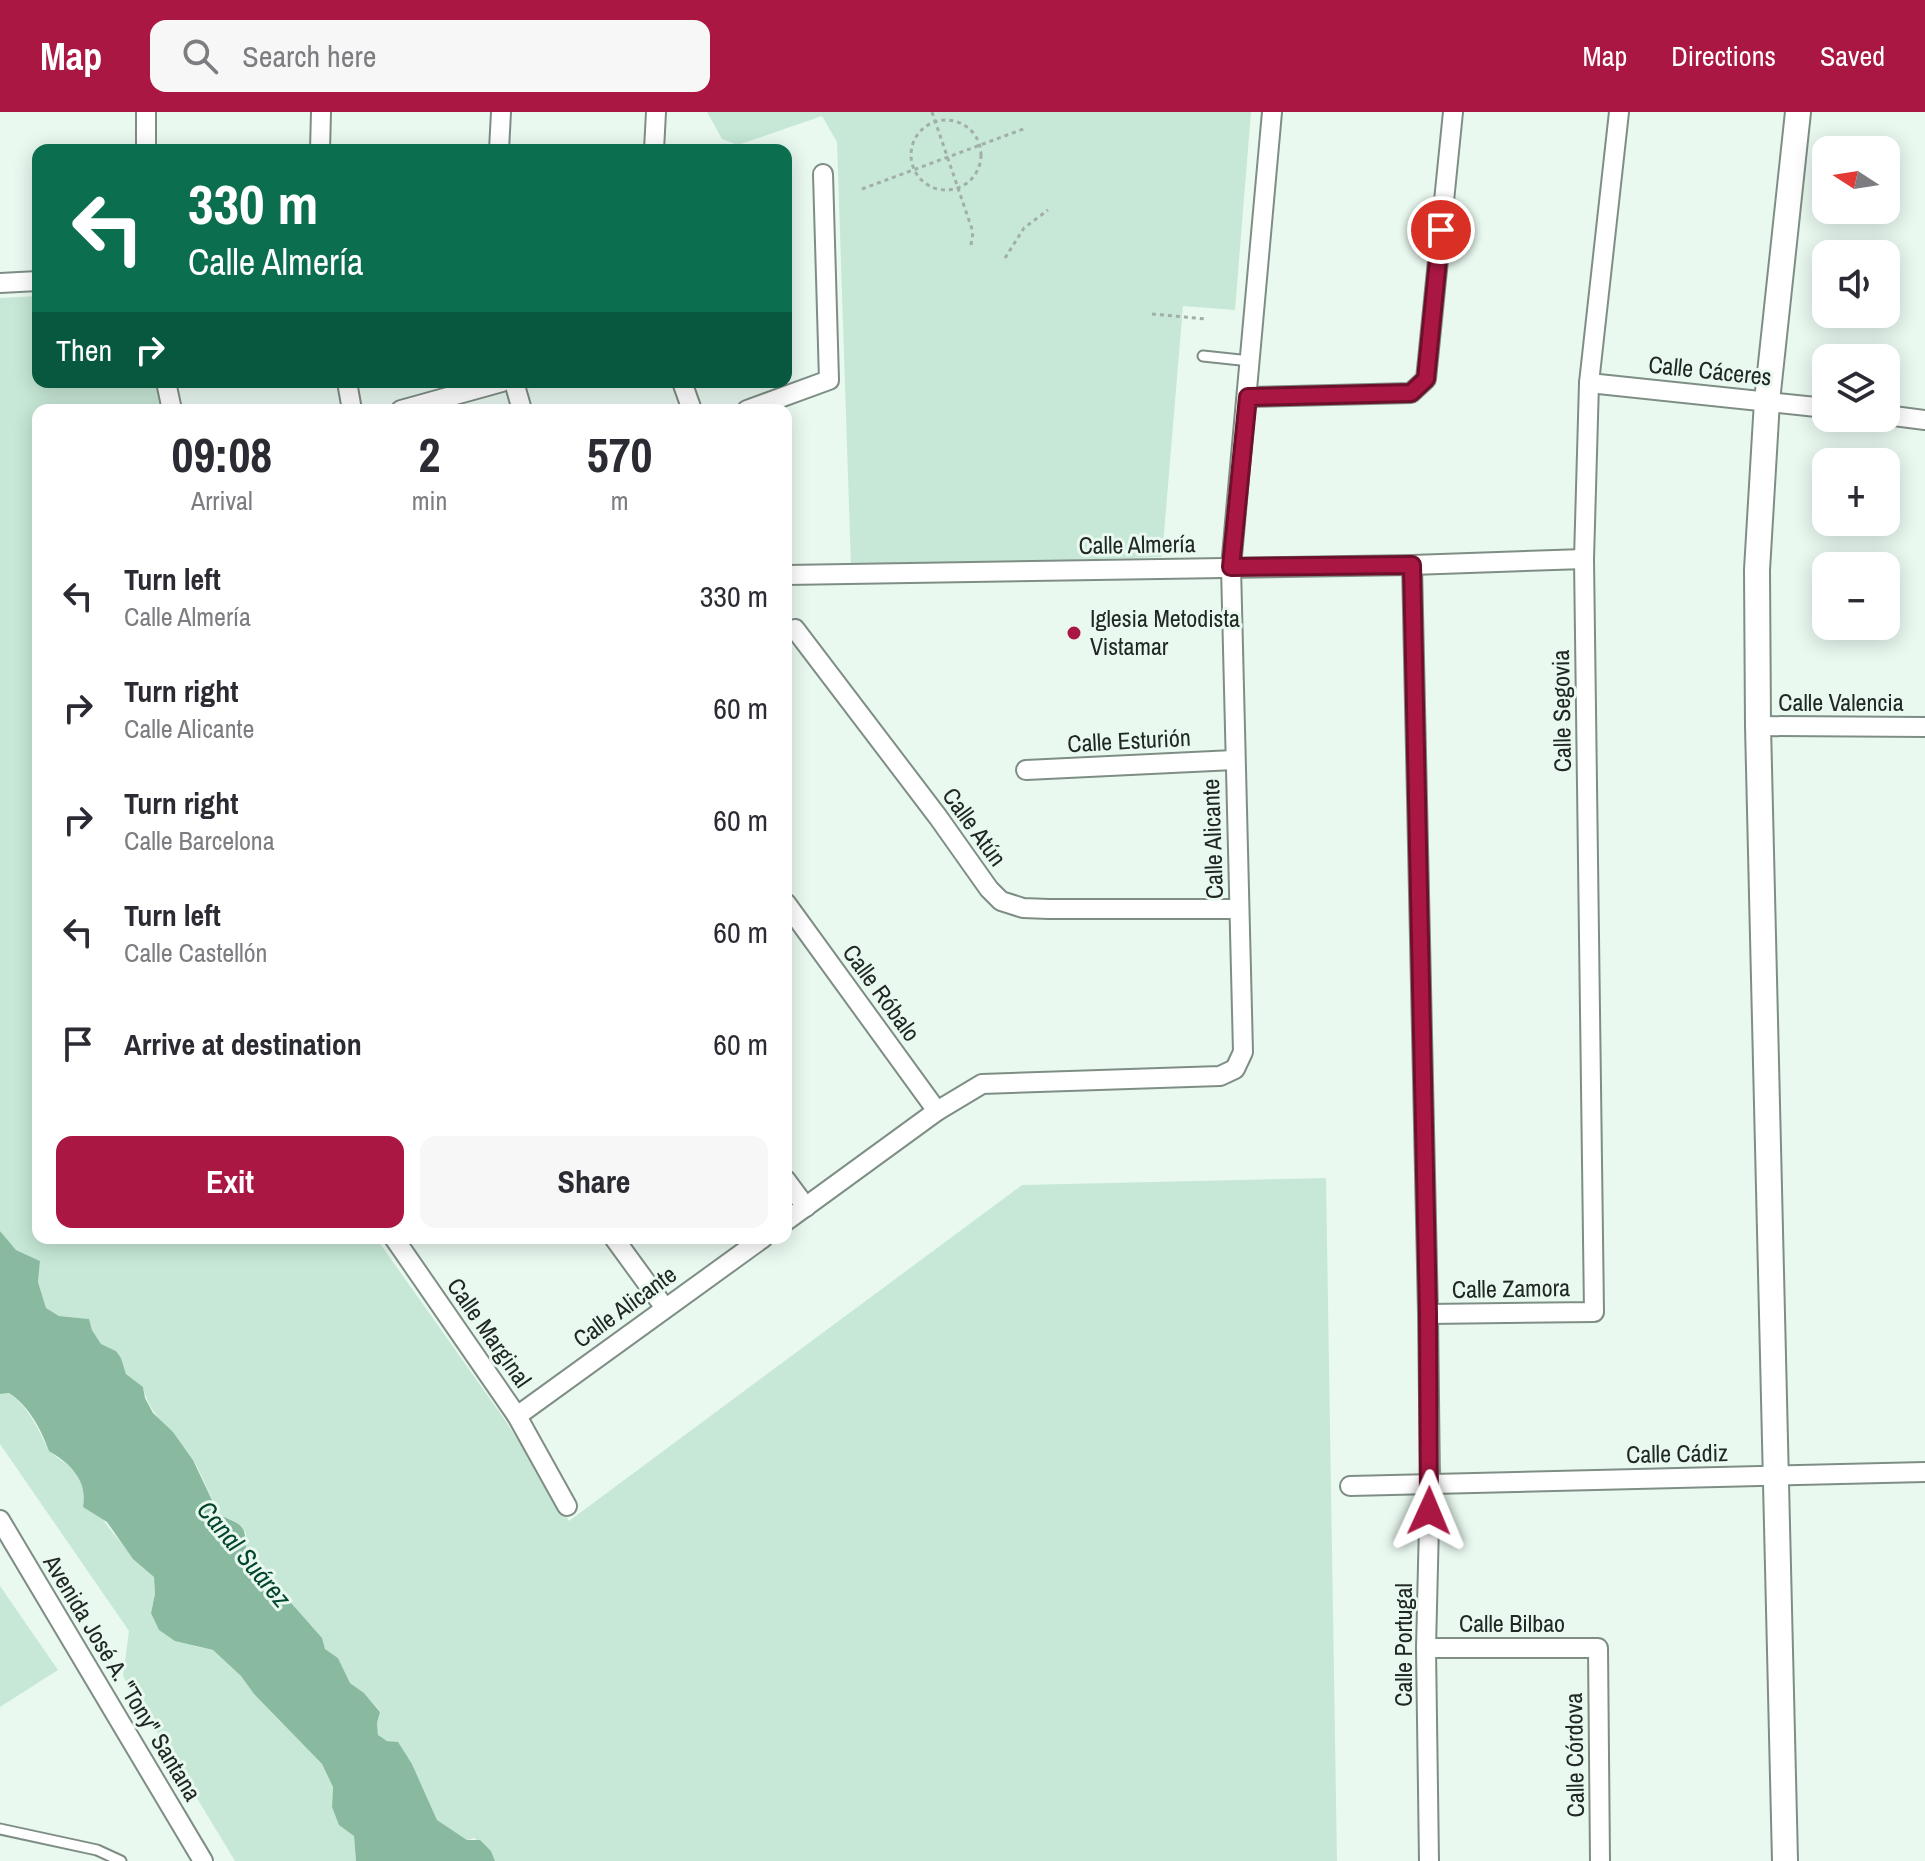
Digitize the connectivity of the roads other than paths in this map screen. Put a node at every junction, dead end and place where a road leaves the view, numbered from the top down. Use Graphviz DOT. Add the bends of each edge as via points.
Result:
graph roads {
  1 [pos="146,112"];
  2 [pos="321,112"];
  3 [pos="501,112"];
  4 [pos="656,112"];
  5 [pos="1272,112"];
  6 [pos="1453,112"];
  7 [pos="1619,112"];
  8 [pos="1798,112"];
  9 [pos="146,144"];
  10 [pos="320,144"];
  11 [pos="499,144"];
  12 [pos="654,144"];
  13 [pos="823,174"];
  14 [pos="32,281"];
  15 [pos="0,283"];
  16 [pos="1203,356"];
  17 [pos="1250,361"];
  18 [pos="1589,383"];
  19 [pos="480,388"];
  20 [pos="1248,397"];
  21 [pos="1767,401"];
  22 [pos="423,404"];
  23 [pos="763,404"];
  24 [pos="1812,406"];
  25 [pos="1900,417"];
  26 [pos="1925,420"];
  27 [pos="1584,559"];
  28 [pos="1412,565"];
  29 [pos="1231,567"];
  30 [pos="792,575"];
  31 [pos="795,629"];
  32 [pos="1758,726"];
  33 [pos="1925,727"];
  34 [pos="1234,760"];
  35 [pos="1026,770"];
  36 [pos="1239,909"];
  37 [pos="792,911"];
  38 [pos="937,1111"];
  39 [pos="792,1188"];
  40 [pos="806,1207"];
  41 [pos="792,1217"];
  42 [pos="398,1244"];
  43 [pos="618,1244"];
  44 [pos="755,1244"];
  45 [pos="665,1308"];
  46 [pos="1594,1312"];
  47 [pos="1428,1314"];
  48 [pos="517,1416"];
  49 [pos="1925,1472"];
  50 [pos="1774,1476"];
  51 [pos="1430,1483"];
  52 [pos="1350,1486"];
  53 [pos="567,1506"];
  54 [pos="0,1520"];
  55 [pos="1426,1648"];
  56 [pos="1598,1648"];
  57 [pos="0,1829"];
  58 [pos="121,1861"];
  59 [pos="203,1861"];
  60 [pos="1429,1861"];
  61 [pos="1600,1861"];
  62 [pos="1785,1861"];
  1 -- 9 [label="street"];
  2 -- 10 [label="street"];
  3 -- 11 [label="street"];
  4 -- 12 [label="street"];
  5 -- 17 [label="street, Calle Alicante"];
  6 -- 20 [label="street" via="1424,381 1411,393"];
  7 -- 18 [label="street, Calle Segovia"];
  8 -- 21 [label="street"];
  13 -- 23 [label="street" via="829,380"];
  14 -- 15 [label="street"];
  16 -- 17 [label="lane"];
  17 -- 20 [label="street, Calle Alicante"];
  18 -- 21 [label="street, Calle Cáceres"];
  18 -- 27 [label="street, Calle Segovia"];
  19 -- 22 [label="street"];
  20 -- 29 [label="street, Calle Alicante"];
  21 -- 24 [label="street, Calle Cáceres"];
  21 -- 32 [label="street" via="1757,570"];
  25 -- 26 [label="street"];
  27 -- 28 [label="street, Calle Almería"];
  27 -- 46 [label="street, Calle Segovia"];
  28 -- 29 [label="street, Calle Almería"];
  28 -- 47 [label="street, Calle Portugal"];
  29 -- 30 [label="street, Calle Almería"];
  29 -- 34 [label="street, Calle Alicante"];
  31 -- 36 [label="street, Calle Atún" via="1001,901 1049,909"];
  32 -- 33 [label="street, Calle Valencia"];
  32 -- 50 [label="street"];
  34 -- 35 [label="street, Calle Esturión"];
  34 -- 36 [label="street, Calle Alicante"];
  36 -- 38 [label="street, Calle Alicante" via="1243,1052 1235,1069 1220,1076 982,1084"];
  37 -- 38 [label="street, Calle Róbalo"];
  38 -- 40 [label="street, Calle Alicante"];
  39 -- 40 [label="street"];
  40 -- 41 [label="street, Calle Alicante"];
  42 -- 48 [label="street, Calle Marginal"];
  43 -- 45 [label="street"];
  44 -- 45 [label="street, Calle Alicante"];
  45 -- 48 [label="street, Calle Alicante"];
  46 -- 47 [label="street, Calle Zamora"];
  47 -- 51 [label="street, Calle Portugal"];
  48 -- 53 [label="street, Calle Marginal"];
  49 -- 50 [label="street, Calle Cádiz"];
  50 -- 51 [label="street, Calle Cádiz"];
  50 -- 62 [label="street"];
  51 -- 52 [label="street, Calle Cádiz"];
  51 -- 55 [label="street, Calle Portugal"];
  54 -- 59 [label="street, Avenida José A. \"Tony\" Santana"];
  55 -- 56 [label="street, Calle Bilbao"];
  55 -- 60 [label="street, Calle Portugal"];
  56 -- 61 [label="street, Calle Córdova"];
  57 -- 58 [label="lane" via="97,1850"];
}
